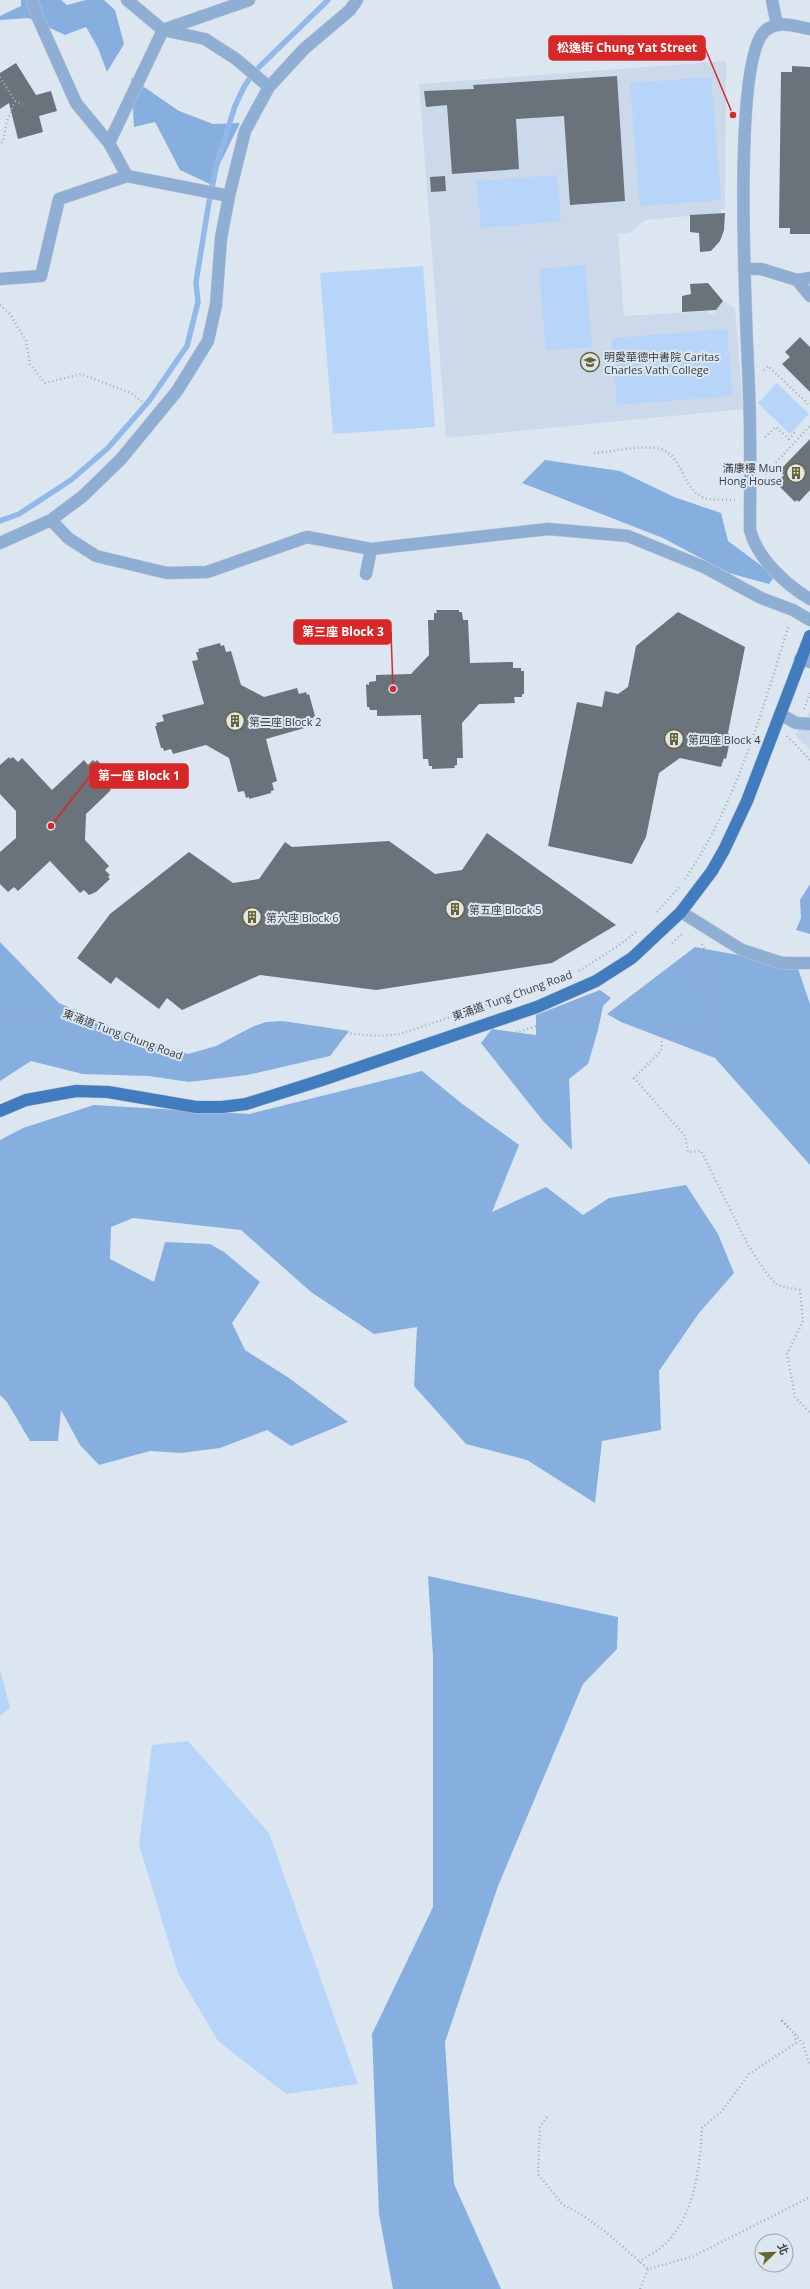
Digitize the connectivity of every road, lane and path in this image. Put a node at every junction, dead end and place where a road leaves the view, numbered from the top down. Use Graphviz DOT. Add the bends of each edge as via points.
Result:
graph roads {
  1 [pos="32,0"];
  2 [pos="127,0"];
  3 [pos="249,0"];
  4 [pos="357,0"];
  5 [pos="776,3"];
  6 [pos="777,25"];
  7 [pos="810,29"];
  8 [pos="163,30"];
  9 [pos="0,77"];
  10 [pos="266,84"];
  11 [pos="15,101"];
  12 [pos="23,104"];
  13 [pos="0,143"];
  14 [pos="109,144"];
  15 [pos="127,176"];
  16 [pos="223,195"];
  17 [pos="744,269"];
  18 [pos="810,278"];
  19 [pos="0,279"];
  20 [pos="797,280"];
  21 [pos="810,296"];
  22 [pos="0,305"];
  23 [pos="749,384"];
  24 [pos="810,406"];
  25 [pos="148,407"];
  26 [pos="810,426"];
  27 [pos="750,436"];
  28 [pos="800,437"];
  29 [pos="594,453"];
  30 [pos="750,495"];
  31 [pos="51,520"];
  32 [pos="0,543"];
  33 [pos="371,549"];
  34 [pos="366,574"];
  35 [pos="810,599"];
  36 [pos="793,610"];
  37 [pos="810,620"];
  38 [pos="810,636"];
  39 [pos="805,661"];
  40 [pos="780,714"];
  41 [pos="810,724"];
  42 [pos="786,736"];
  43 [pos="810,760"];
  44 [pos="681,912"];
  45 [pos="652,916"];
  46 [pos="641,927"];
  47 [pos="700,941"];
  48 [pos="810,963"];
  49 [pos="575,972"];
  50 [pos="552,983"];
  51 [pos="0,1020"];
  52 [pos="0,1111"];
  53 [pos="810,1413"];
  54 [pos="789,2028"];
  55 [pos="795,2034"];
  56 [pos="810,2066"];
  57 [pos="547,2117"];
  58 [pos="810,2197"];
  59 [pos="639,2262"];
  60 [pos="648,2269"];
  61 [pos="640,2289"];
  1 -- 14 [label="street" via="76,103"];
  2 -- 8 [label="street"];
  3 -- 8 [label="street"];
  4 -- 10 [label="street" via="350,10"];
  5 -- 6 [label="street"];
  6 -- 7 [label="street" via="787,24"];
  6 -- 17 [label="street" via="765,30 756,42 751,60 745,115"];
  8 -- 10 [label="street" via="205,39 236,58"];
  8 -- 14 [label="street"];
  9 -- 11 [label="path"];
  10 -- 16 [label="street" via="245,131"];
  11 -- 12 [label="path"];
  11 -- 13 [label="path"];
  14 -- 15 [label="street"];
  15 -- 16 [label="street"];
  15 -- 19 [label="street" via="59,199 41,276"];
  16 -- 31 [label="street" via="216,305 208,341 177,391 144,434 83,496"];
  17 -- 20 [label="street" via="760,269"];
  17 -- 23 [label="street"];
  18 -- 20 [label="street"];
  20 -- 21 [label="street"];
  22 -- 25 [label="path" via="10,314 26,341 30,364 45,382 81,374 131,393"];
  23 -- 24 [label="path" via="768,366"];
  23 -- 27 [label="street"];
  26 -- 28 [label="path"];
  27 -- 28 [label="path" via="766,437 776,427 789,439 794,431"];
  27 -- 30 [label="street"];
  28 -- 30 [label="path"];
  29 -- 30 [label="path" via="661,449 674,459 687,484 697,494 711,499"];
  30 -- 35 [label="street" via="750,530 760,554 798,591"];
  31 -- 32 [label="street"];
  31 -- 33 [label="street" via="68,538 96,556 167,573 207,572 307,537"];
  33 -- 34 [label="street"];
  33 -- 36 [label="street" via="548,529 628,536 704,567 761,598"];
  36 -- 37 [label="street"];
  36 -- 45 [label="path" via="744,759 720,820 682,884"];
  38 -- 39 [label="main road, 東涌道 Tung Chung Road"];
  39 -- 40 [label="main road, 東涌道 Tung Chung Road"];
  40 -- 41 [label="street" via="796,723"];
  40 -- 44 [label="main road, 東涌道 Tung Chung Road" via="762,766 736,827 712,871"];
  42 -- 43 [label="path"];
  44 -- 48 [label="street" via="742,950 782,963"];
  44 -- 52 [label="main road, 東涌道 Tung Chung Road" via="632,958 596,981 560,998 264,1099 234,1106 208,1108 108,1092 76,1091 26,1100"];
  46 -- 49 [label="path, 東涌道 Tung Chung Road" via="618,946"];
  47 -- 53 [label="path" via="707,953 702,980 716,1014 714,1028 696,1034 664,1026 661,1051 634,1078 685,1136 688,1152 701,1151 748,1245 768,1274 777,1285 800,1290 803,1321 787,1354 795,1397"];
  50 -- 51 [label="path, 東涌道 Tung Chung Road" via="400,1034 379,1035 269,1027 248,1034 218,1052 192,1057 178,1056 60,1011 42,1008"];
  54 -- 55 [label="path" via="782,2021"];
  55 -- 56 [label="path" via="803,2044"];
  55 -- 59 [label="path" via="796,2043 748,2074 722,2111 702,2128 700,2158 690,2202 665,2244"];
  57 -- 59 [label="path" via="540,2127 538,2174 563,2205 582,2214"];
  58 -- 60 [label="path" via="694,2256"];
  59 -- 60 [label="path"];
  60 -- 61 [label="path"];
}
